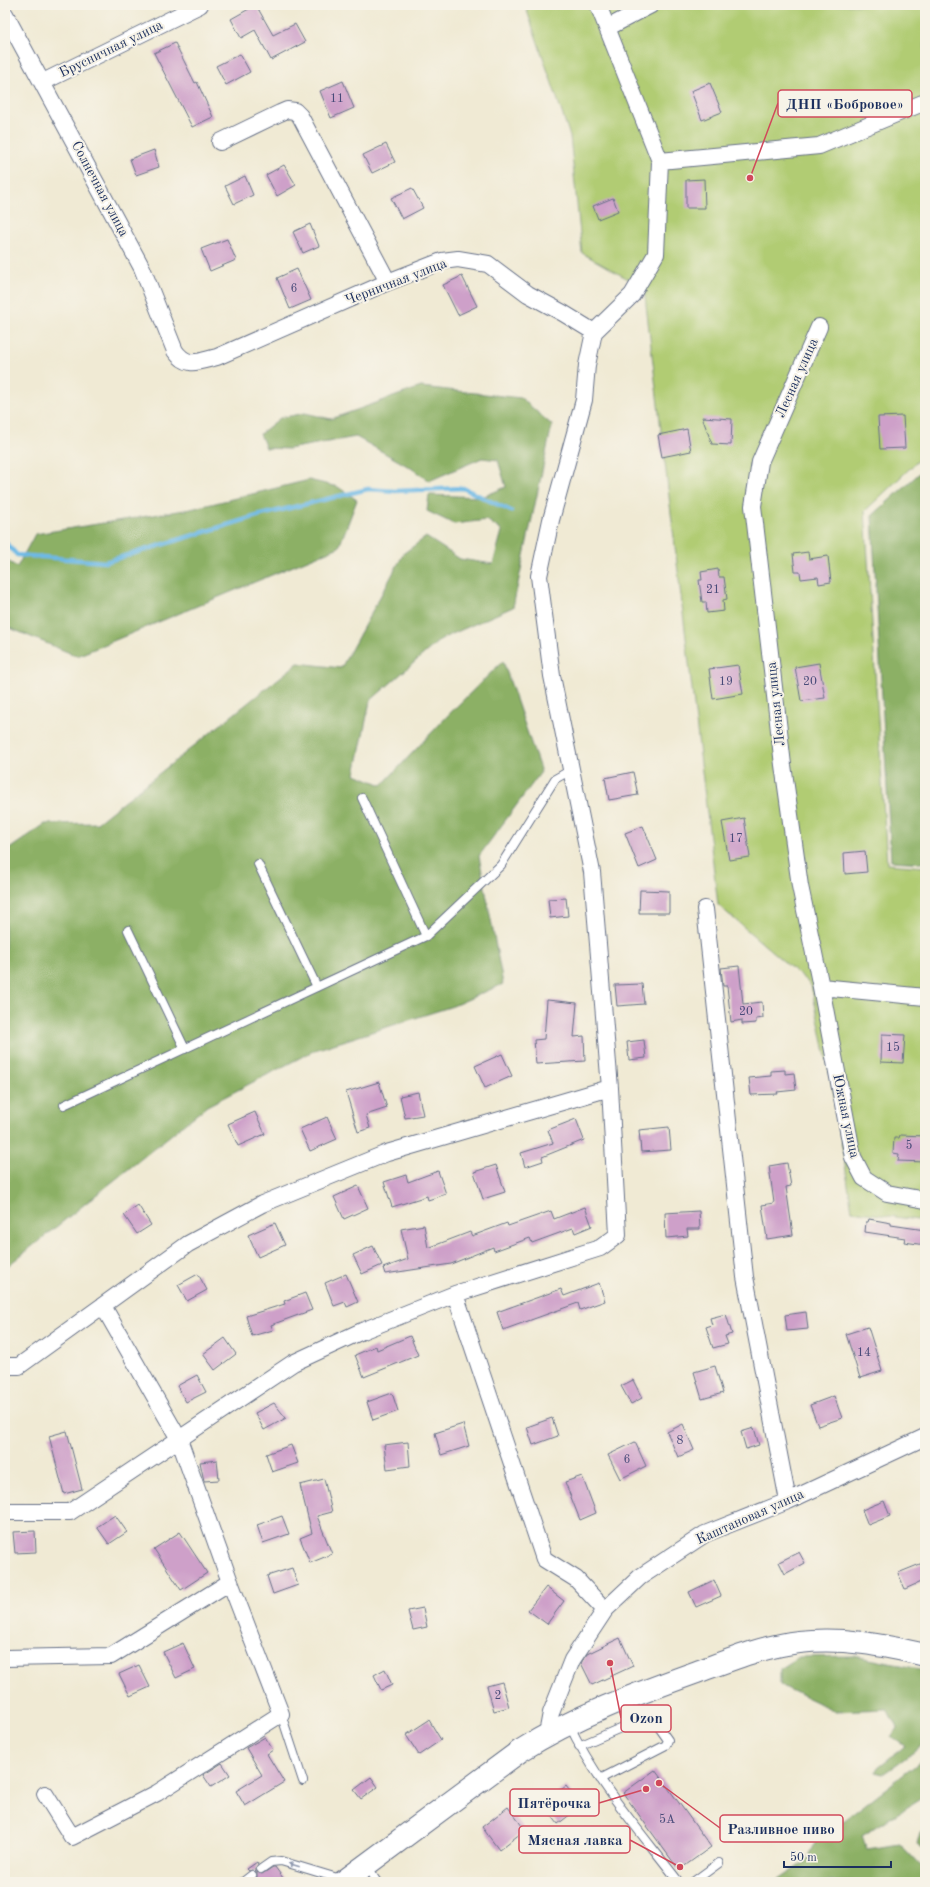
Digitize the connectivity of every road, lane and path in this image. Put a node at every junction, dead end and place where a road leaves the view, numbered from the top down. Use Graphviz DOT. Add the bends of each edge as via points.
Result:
graph roads {
  1 [pos="200,5"];
  2 [pos="598,5"];
  3 [pos="651,5"];
  4 [pos="5,14"];
  5 [pos="606,28"];
  6 [pos="43,82"];
  7 [pos="925,102"];
  8 [pos="220,142"];
  9 [pos="660,161"];
  10 [pos="388,282"];
  11 [pos="819,327"];
  12 [pos="594,332"];
  13 [pos="190,363"];
  14 [pos="571,770"];
  15 [pos="362,798"];
  16 [pos="258,864"];
  17 [pos="705,909"];
  18 [pos="128,930"];
  19 [pos="426,936"];
  20 [pos="821,987"];
  21 [pos="317,988"];
  22 [pos="925,997"];
  23 [pos="185,1049"];
  24 [pos="610,1088"];
  25 [pos="64,1105"];
  26 [pos="925,1200"];
  27 [pos="455,1294"];
  28 [pos="103,1306"];
  29 [pos="5,1366"];
  30 [pos="925,1437"];
  31 [pos="179,1439"];
  32 [pos="788,1501"];
  33 [pos="5,1512"];
  34 [pos="230,1582"];
  35 [pos="605,1610"];
  36 [pos="925,1655"];
  37 [pos="5,1658"];
  38 [pos="281,1714"];
  39 [pos="569,1723"];
  40 [pos="547,1734"];
  41 [pos="579,1746"];
  42 [pos="600,1779"];
  43 [pos="303,1781"];
  44 [pos="45,1794"];
  45 [pos="719,1863"];
  46 [pos="261,1869"];
  47 [pos="371,1873"];
  48 [pos="252,1875"];
  49 [pos="344,1881"];
  50 [pos="243,1882"];
  51 [pos="679,1882"];
  52 [pos="693,1882"];
  1 -- 6 [label="street, Брусничная улица"];
  2 -- 5 [label="street"];
  3 -- 5 [label="street"];
  4 -- 6 [label="street, Солнечная улица"];
  5 -- 9 [label="street"];
  6 -- 13 [label="street, Солнечная улица" via="142,268 175,351 181,359"];
  7 -- 9 [label="street" via="819,146"];
  8 -- 10 [label="street" via="287,110 295,111 300,116"];
  9 -- 12 [label="street" via="656,254 632,294"];
  10 -- 12 [label="street, Черничная улица" via="442,261 458,259 488,264 528,294"];
  10 -- 13 [label="street, Черничная улица" via="217,357"];
  11 -- 20 [label="street, Лесная улица" via="760,462 753,506 783,765 800,886"];
  12 -- 14 [label="street" via="587,365 584,400 551,520 539,576 552,676"];
  14 -- 19 [label="lane" via="556,779 501,865"];
  14 -- 24 [label="street" via="592,872"];
  15 -- 19 [label="lane"];
  16 -- 21 [label="lane"];
  17 -- 32 [label="street" via="745,1277"];
  18 -- 23 [label="lane"];
  19 -- 21 [label="lane"];
  20 -- 22 [label="street"];
  20 -- 26 [label="street, Южная улица" via="853,1157 864,1178 887,1193"];
  21 -- 23 [label="lane"];
  23 -- 25 [label="lane"];
  24 -- 27 [label="street" via="618,1235 600,1248"];
  24 -- 28 [label="street" via="387,1153 262,1204 188,1244"];
  27 -- 31 [label="street" via="362,1331 293,1363"];
  27 -- 35 [label="street" via="544,1559 576,1579"];
  28 -- 29 [label="street" via="19,1366"];
  28 -- 31 [label="street"];
  30 -- 32 [label="street, Каштановая улица"];
  31 -- 33 [label="street" via="70,1512"];
  31 -- 34 [label="street"];
  32 -- 35 [label="street, Каштановая улица" via="705,1534 640,1577"];
  34 -- 37 [label="street" via="111,1656"];
  34 -- 38 [label="street"];
  35 -- 40 [label="street, Каштановая улица" via="572,1660 551,1713"];
  36 -- 39 [label="main road" via="878,1644 840,1640 799,1642 761,1650 660,1685"];
  38 -- 43 [label="lane"];
  38 -- 44 [label="street" via="157,1793 72,1837"];
  39 -- 40 [label="main road"];
  39 -- 41 [label="lane"];
  40 -- 47 [label="main road" via="520,1751"];
  41 -- 42 [label="lane"];
  41 -- 42 [label="lane" via="646,1717 653,1719 668,1740 666,1746"];
  42 -- 51 [label="lane"];
  45 -- 52 [label="lane"];
  49 -- 46 [label="lane, one-way" via="281,1861 271,1862"];
  47 -- 49 [label="main road"];
  48 -- 50 [label="lane"];
}
